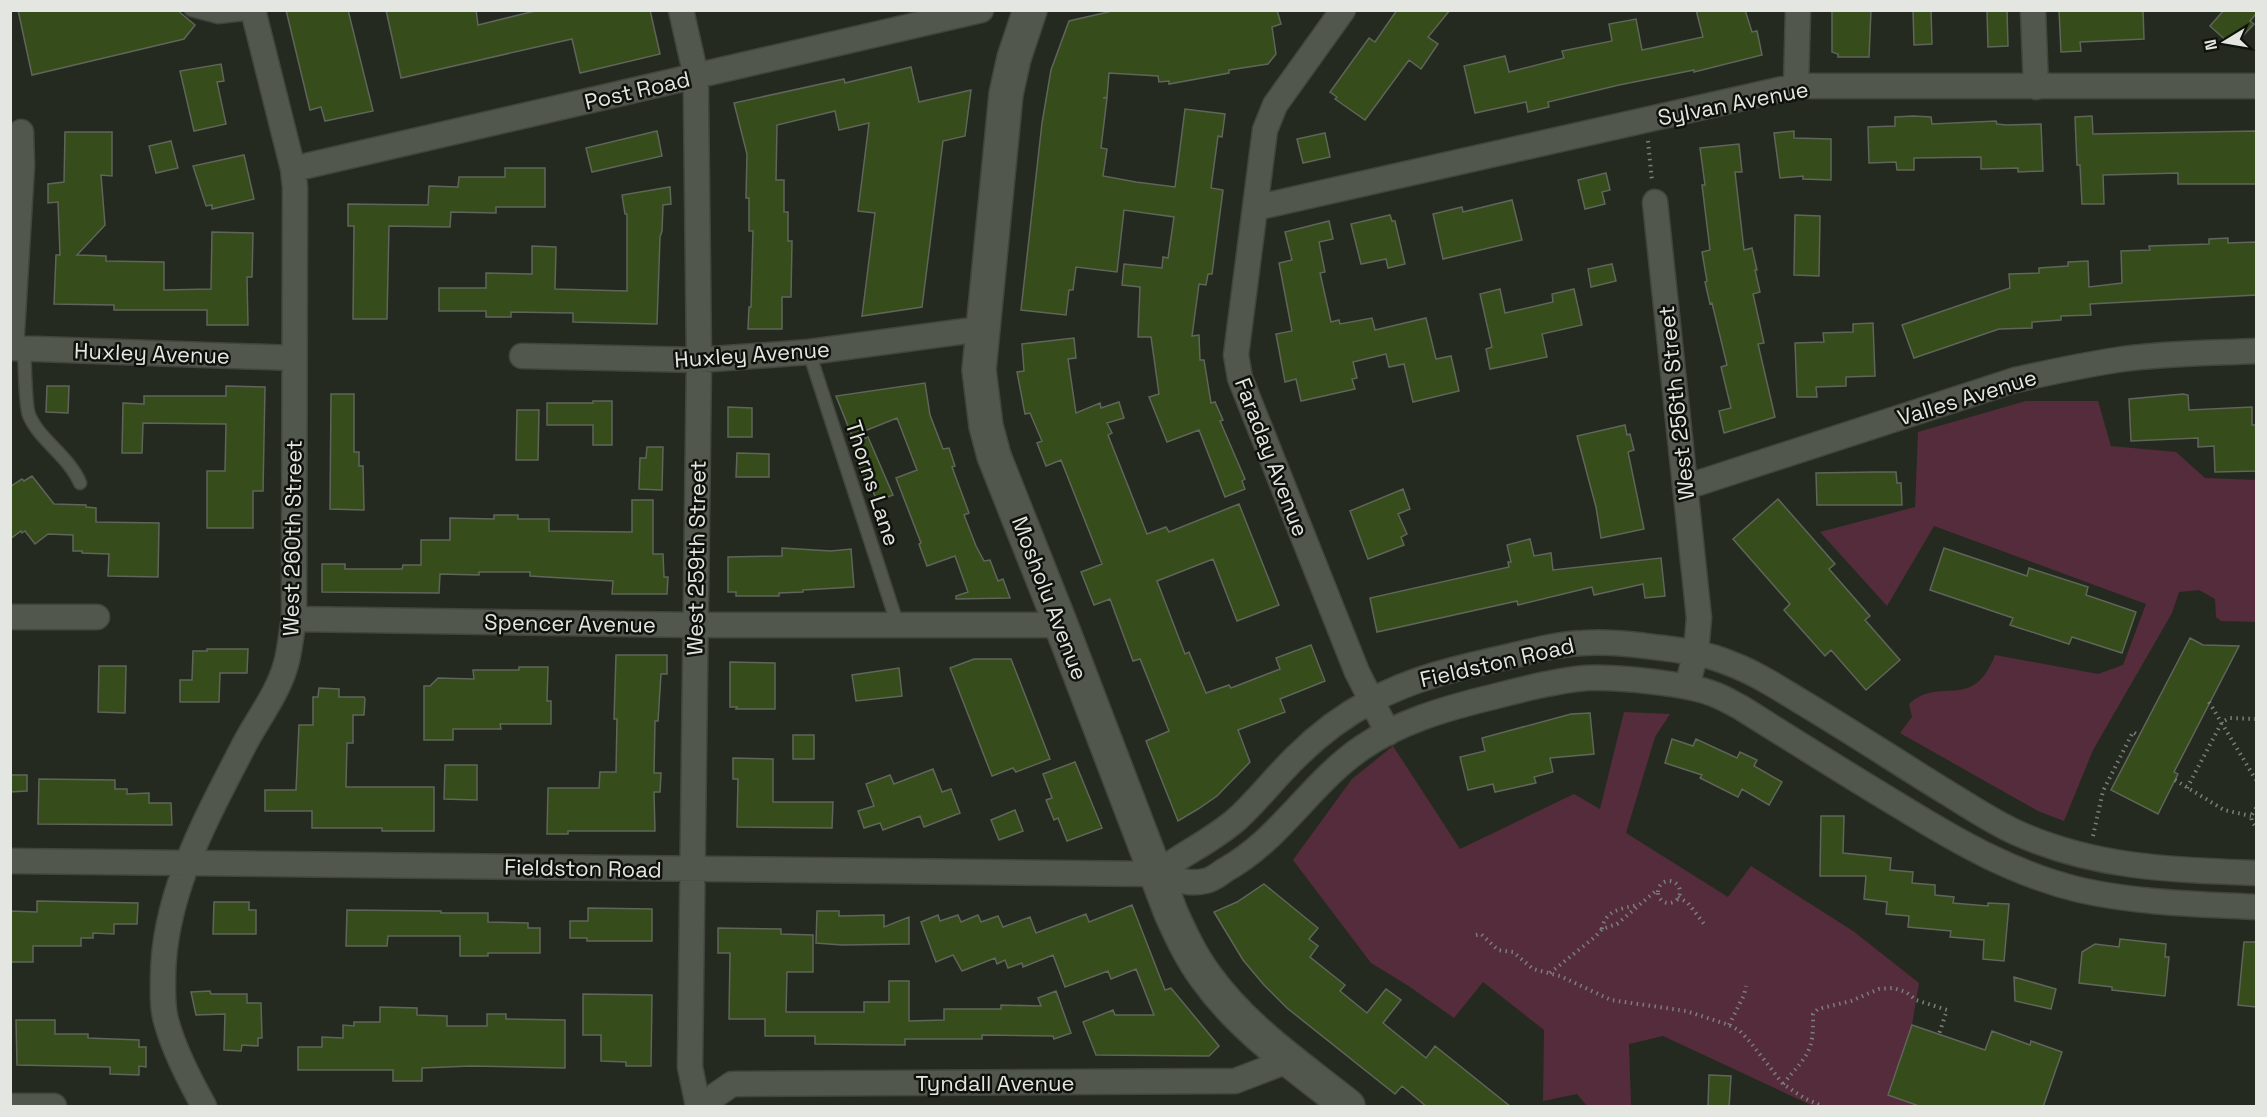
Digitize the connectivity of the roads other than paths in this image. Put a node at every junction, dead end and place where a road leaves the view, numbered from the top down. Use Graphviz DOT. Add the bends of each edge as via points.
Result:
graph roads {
  1 [pos="191,10"];
  2 [pos="681,10"];
  3 [pos="981,10"];
  4 [pos="1030,10"];
  5 [pos="1342,10"];
  6 [pos="1798,10"];
  7 [pos="2033,10"];
  8 [pos="254,12"];
  9 [pos="696,76"];
  10 [pos="1796,86"];
  11 [pos="2256,86"];
  12 [pos="2036,87"];
  13 [pos="21,132"];
  14 [pos="293,169"];
  15 [pos="1654,202"];
  16 [pos="1256,208"];
  17 [pos="981,329"];
  18 [pos="15,349"];
  19 [pos="2256,351"];
  20 [pos="809,352"];
  21 [pos="522,356"];
  22 [pos="294,358"];
  23 [pos="699,360"];
  24 [pos="80,483"];
  25 [pos="1686,487"];
  26 [pos="10,617"];
  27 [pos="97,617"];
  28 [pos="294,619"];
  29 [pos="695,625"];
  30 [pos="1061,625"];
  31 [pos="898,626"];
  32 [pos="1696,652"];
  33 [pos="1688,687"];
  34 [pos="1371,701"];
  35 [pos="1388,733"];
  36 [pos="2002,825"];
  37 [pos="1983,855"];
  38 [pos="10,861"];
  39 [pos="187,861"];
  40 [pos="693,870"];
  41 [pos="2256,873"];
  42 [pos="1156,874"];
  43 [pos="2256,907"];
  44 [pos="1290,1060"];
  45 [pos="10,1106"];
  46 [pos="54,1107"];
  47 [pos="204,1107"];
  48 [pos="698,1107"];
  49 [pos="706,1107"];
  50 [pos="1348,1107"];
  1 -- 8 [label="lane" via="218,17"];
  2 -- 9 [label="street, West 259th Street"];
  3 -- 9 [label="street, Post Road"];
  4 -- 17 [label="street, Mosholu Avenue" via="1006,93"];
  5 -- 16 [label="street, Faraday Avenue" via="1275,105 1265,130"];
  6 -- 10 [label="street"];
  7 -- 12 [label="street"];
  8 -- 14 [label="street, West 260th Street"];
  9 -- 14 [label="street, Post Road"];
  9 -- 23 [label="street, West 259th Street"];
  10 -- 12 [label="street, Sylvan Avenue"];
  10 -- 16 [label="street, Sylvan Avenue"];
  11 -- 12 [label="street, Sylvan Avenue"];
  13 -- 18 [label="street"];
  14 -- 22 [label="street, West 260th Street"];
  15 -- 25 [label="street, West 256th Street"];
  16 -- 34 [label="street, Faraday Avenue" via="1236,366"];
  17 -- 20 [label="street, Huxley Avenue"];
  17 -- 30 [label="street, Mosholu Avenue" via="981,400 994,456"];
  18 -- 22 [label="street, Huxley Avenue"];
  18 -- 24 [label="lane" via="28,414 75,470"];
  19 -- 25 [label="street, Valles Avenue" via="2125,359 2015,380"];
  20 -- 23 [label="street, Huxley Avenue"];
  20 -- 31 [label="lane, Thorns Lane"];
  21 -- 23 [label="street, Huxley Avenue"];
  22 -- 28 [label="street, West 260th Street"];
  23 -- 29 [label="street, West 259th Street"];
  25 -- 32 [label="street, West 256th Street" via="1699,618"];
  26 -- 27 [label="street"];
  28 -- 29 [label="street, Spencer Avenue"];
  28 -- 39 [label="street, West 260th Street" via="286,665 278,684"];
  29 -- 31 [label="street, Spencer Avenue"];
  29 -- 40 [label="street, West 259th Street"];
  30 -- 31 [label="street, Spencer Avenue"];
  30 -- 42 [label="street, Mosholu Avenue"];
  32 -- 33 [label="street, West 256th Street"];
  32 -- 34 [label="street, Fieldston Road" via="1620,643 1550,647 1434,675 1398,686"];
  32 -- 36 [label="street, Fieldston Road" via="1758,676"];
  33 -- 35 [label="street, Fieldston Road" via="1617,679 1556,682 1444,709 1413,719"];
  33 -- 37 [label="street, Fieldston Road" via="1715,694 1740,707"];
  34 -- 35 [label="street, Faraday Avenue"];
  34 -- 42 [label="street, Fieldston Road" via="1319,735 1220,833"];
  35 -- 42 [label="street, Fieldston Road" via="1342,763 1264,843 1237,864 1206,881 1181,881"];
  36 -- 37 [label="street"];
  36 -- 41 [label="street, Fieldston Road" via="2048,846 2127,866"];
  37 -- 43 [label="street, Fieldston Road" via="2044,879 2123,898"];
  38 -- 39 [label="street, Fieldston Road"];
  39 -- 40 [label="street, Fieldston Road"];
  39 -- 47 [label="street, West 260th Street" via="165,945 163,1006 180,1059"];
  40 -- 42 [label="street, Fieldston Road"];
  40 -- 48 [label="street, West 259th Street" via="690,1067"];
  42 -- 44 [label="street, Mosholu Avenue" via="1180,934 1206,978 1226,1003"];
  44 -- 49 [label="street, Tyndall Avenue" via="1235,1081 732,1084"];
  44 -- 50 [label="street, Mosholu Avenue"];
  45 -- 46 [label="street"];
}
